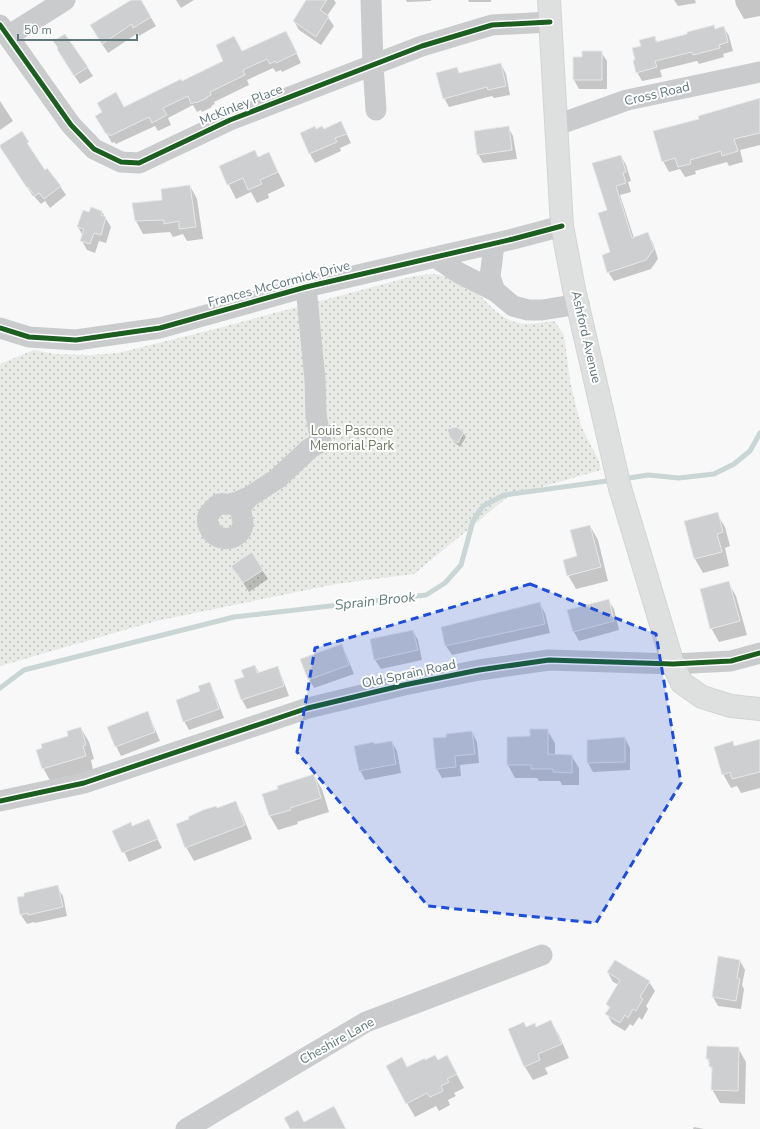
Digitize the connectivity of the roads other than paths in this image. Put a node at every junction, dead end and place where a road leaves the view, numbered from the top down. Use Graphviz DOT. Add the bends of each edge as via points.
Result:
graph roads {
  1 [pos="64,0"];
  2 [pos="371,0"];
  3 [pos="549,0"];
  4 [pos="550,22"];
  5 [pos="4,30"];
  6 [pos="372,65"];
  7 [pos="760,72"];
  8 [pos="376,110"];
  9 [pos="557,125"];
  10 [pos="562,226"];
  11 [pos="494,244"];
  12 [pos="435,257"];
  13 [pos="306,287"];
  14 [pos="495,291"];
  15 [pos="578,304"];
  16 [pos="0,328"];
  17 [pos="249,497"];
  18 [pos="760,653"];
  19 [pos="673,664"];
  20 [pos="760,709"];
  21 [pos="0,801"];
  22 [pos="542,955"];
  23 [pos="186,1129"];
  1 -- 5 [label="street"];
  2 -- 6 [label="street"];
  3 -- 4 [label="main road, Ashford Avenue"];
  4 -- 6 [label="street, McKinley Place" via="492,25 422,46"];
  4 -- 9 [label="main road, Ashford Avenue"];
  5 -- 6 [label="street, McKinley Place" via="72,125 94,149 122,162 139,163 230,120"];
  6 -- 8 [label="street"];
  7 -- 9 [label="street, Cross Road" via="627,100"];
  9 -- 10 [label="main road, Ashford Avenue"];
  10 -- 11 [label="street, Frances McCormick Drive"];
  10 -- 15 [label="main road, Ashford Avenue"];
  11 -- 12 [label="street, Frances McCormick Drive"];
  11 -- 14 [label="street" via="490,277"];
  12 -- 13 [label="street, Frances McCormick Drive"];
  12 -- 14 [label="street" via="459,273"];
  13 -- 16 [label="street, Frances McCormick Drive" via="160,328 76,340 29,337"];
  13 -- 17 [label="street" via="316,415 321,442 309,449 276,479"];
  14 -- 15 [label="street" via="513,306 528,310"];
  15 -- 19 [label="main road, Ashford Avenue" via="620,488"];
  18 -- 19 [label="street, Old Sprain Road" via="731,660"];
  19 -- 20 [label="main road, Ashford Avenue" via="682,683 702,697 731,706"];
  19 -- 21 [label="street, Old Sprain Road" via="549,660 479,670 404,685 308,708 74,786"];
  22 -- 23 [label="street, Cheshire Lane" via="366,1022"];
}
